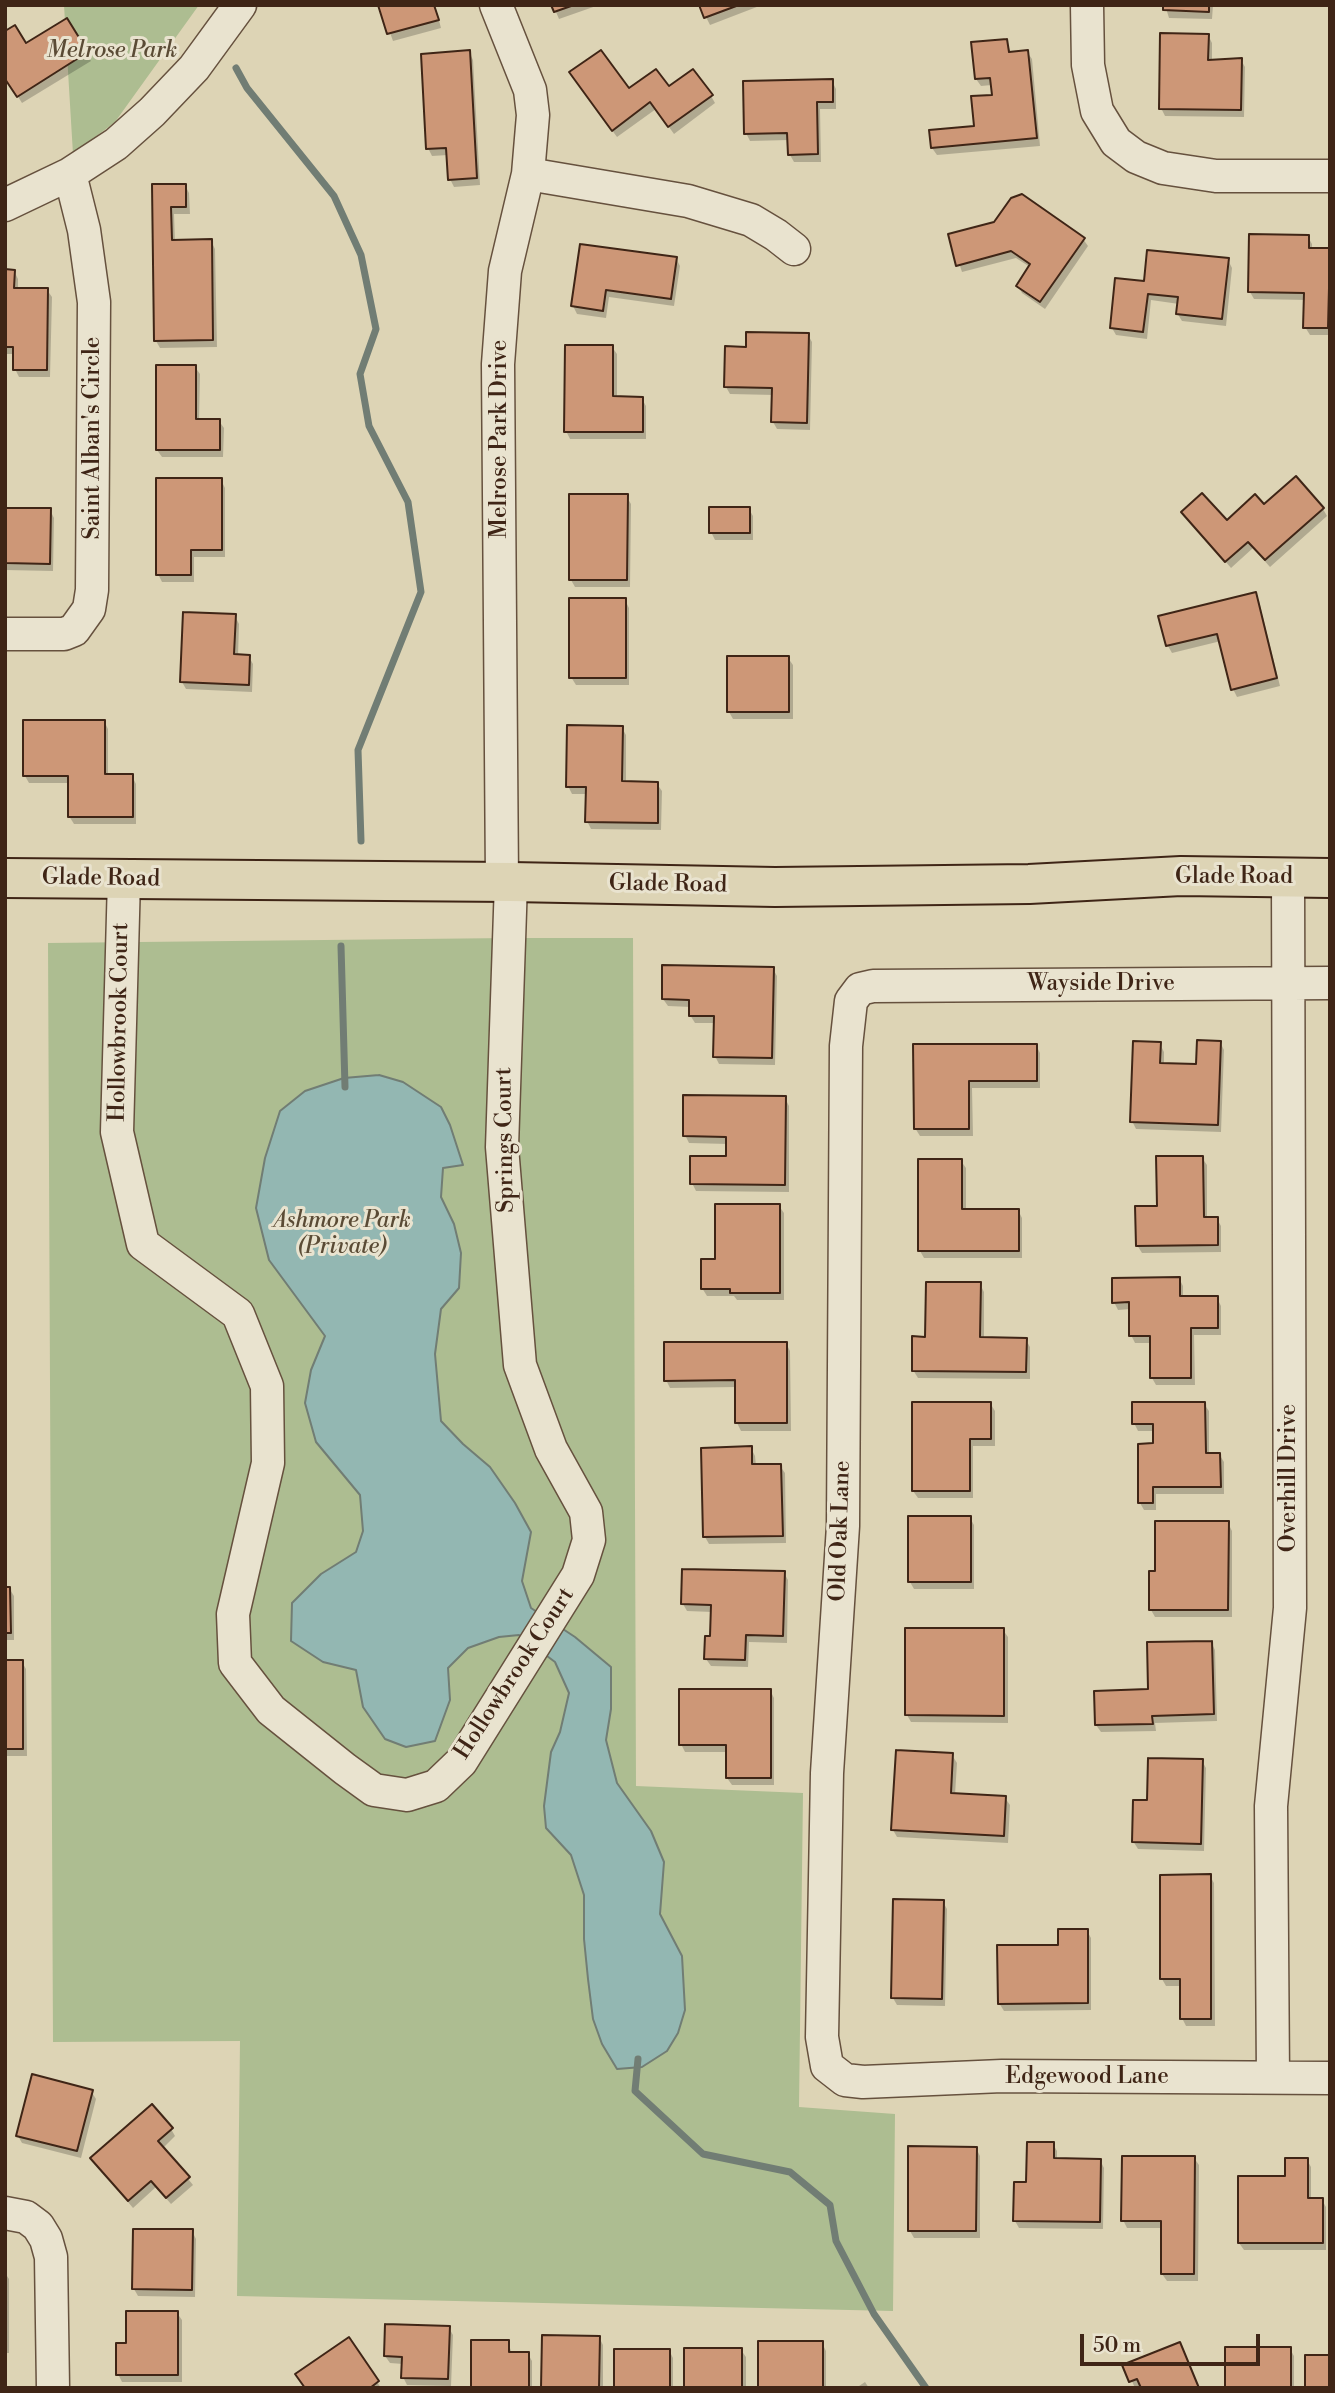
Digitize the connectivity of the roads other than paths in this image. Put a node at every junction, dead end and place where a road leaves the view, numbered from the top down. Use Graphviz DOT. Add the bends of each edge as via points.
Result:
graph roads {
  1 [pos="240,5"];
  2 [pos="496,5"];
  3 [pos="1087,5"];
  4 [pos="70,174"];
  5 [pos="528,174"];
  6 [pos="1330,176"];
  7 [pos="5,205"];
  8 [pos="794,249"];
  9 [pos="5,634"];
  10 [pos="1288,877"];
  11 [pos="1330,877"];
  12 [pos="5,878"];
  13 [pos="124,879"];
  14 [pos="507,882"];
  15 [pos="1330,983"];
  16 [pos="1288,984"];
  17 [pos="873,986"];
  18 [pos="530,1397"];
  19 [pos="1273,2077"];
  20 [pos="1330,2078"];
  21 [pos="845,2080"];
  22 [pos="10,2213"];
  23 [pos="53,2388"];
  1 -- 4 [label="street" via="194,68 152,112 116,144"];
  2 -- 5 [label="street, Melrose Park Drive" via="530,90 533,115"];
  3 -- 6 [label="street" via="1088,65 1097,111 1116,142 1136,157 1163,169 1216,176"];
  4 -- 7 [label="street"];
  4 -- 9 [label="street, Saint Alban's Circle" via="94,302 92,590 89,609 74,630"];
  5 -- 8 [label="street" via="688,201 751,220"];
  5 -- 14 [label="street, Melrose Park Drive" via="505,271 498,364"];
  10 -- 11 [label="main road, Glade Road"];
  10 -- 14 [label="main road, Glade Road" via="786,887"];
  10 -- 16 [label="street, Overhill Drive"];
  12 -- 13 [label="main road, Glade Road"];
  13 -- 14 [label="main road, Glade Road"];
  13 -- 18 [label="street, Hollowbrook Court" via="117,1132 143,1244 238,1314 267,1385 268,1463 233,1614 235,1663 271,1710 374,1790 407,1795 436,1786 461,1762 578,1576 589,1540 586,1512 551,1450"];
  14 -- 18 [label="street, Springs Court" via="502,1147 520,1365"];
  15 -- 16 [label="street, Wayside Drive"];
  16 -- 17 [label="street, Wayside Drive"];
  16 -- 19 [label="street, Overhill Drive" via="1290,1608 1271,1806"];
  17 -- 21 [label="street, Old Oak Lane" via="860,989 850,1001 846,1046 843,1526 827,1773 822,2037 827,2066"];
  19 -- 20 [label="street, Edgewood Lane"];
  19 -- 21 [label="street, Edgewood Lane"];
  22 -- 23 [label="street" via="38,2226 51,2257"];
}
